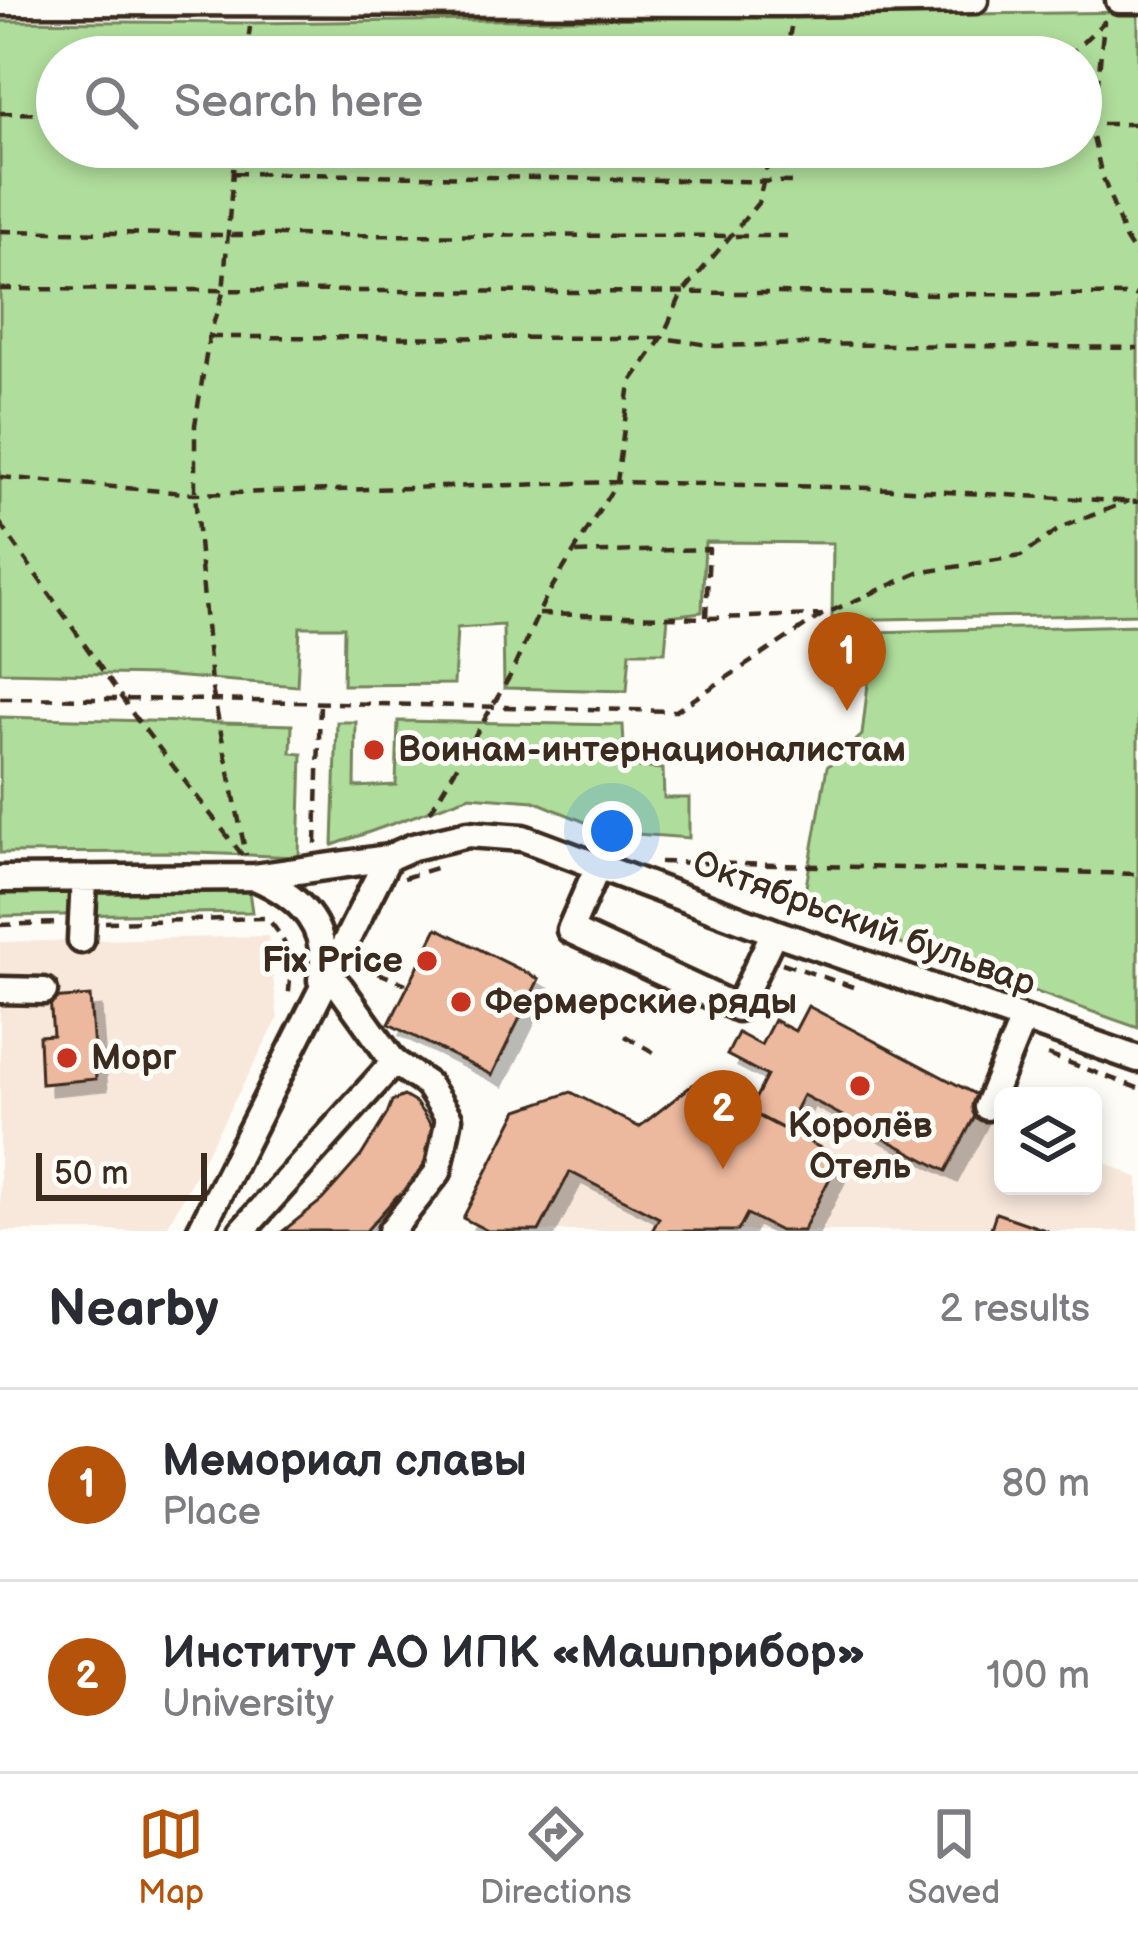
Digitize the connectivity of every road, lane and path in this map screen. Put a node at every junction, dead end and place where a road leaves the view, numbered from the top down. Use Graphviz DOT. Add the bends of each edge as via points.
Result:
graph roads {
  1 [pos="975,0"];
  2 [pos="1119,0"];
  3 [pos="1138,0"];
  4 [pos="0,2"];
  5 [pos="795,3"];
  6 [pos="250,23"];
  7 [pos="248,36"];
  8 [pos="790,36"];
  9 [pos="1089,36"];
  10 [pos="1102,42"];
  11 [pos="0,113"];
  12 [pos="36,114"];
  13 [pos="1102,124"];
  14 [pos="1138,124"];
  15 [pos="233,168"];
  16 [pos="768,168"];
  17 [pos="1100,168"];
  18 [pos="233,173"];
  19 [pos="765,181"];
  20 [pos="797,182"];
  21 [pos="0,231"];
  22 [pos="228,235"];
  23 [pos="730,236"];
  24 [pos="787,236"];
  25 [pos="1138,258"];
  26 [pos="0,289"];
  27 [pos="223,292"];
  28 [pos="681,295"];
  29 [pos="1138,296"];
  30 [pos="209,337"];
  31 [pos="662,338"];
  32 [pos="1138,348"];
  33 [pos="0,478"];
  34 [pos="617,482"];
  35 [pos="195,494"];
  36 [pos="1134,501"];
  37 [pos="0,524"];
  38 [pos="572,554"];
  39 [pos="539,614"];
  40 [pos="822,615"];
  41 [pos="706,618"];
  42 [pos="0,698"];
  43 [pos="123,699"];
  44 [pos="215,700"];
  45 [pos="320,703"];
  46 [pos="491,708"];
  47 [pos="430,812"];
  48 [pos="316,853"];
  49 [pos="388,858"];
  50 [pos="652,862"];
  51 [pos="598,866"];
  52 [pos="1138,874"];
  53 [pos="255,877"];
  54 [pos="0,879"];
  55 [pos="84,880"];
  56 [pos="0,925"];
  57 [pos="82,931"];
  58 [pos="774,932"];
  59 [pos="353,963"];
  60 [pos="406,984"];
  61 [pos="323,987"];
  62 [pos="0,990"];
  63 [pos="44,991"];
  64 [pos="288,1002"];
  65 [pos="1022,1019"];
  66 [pos="625,1036"];
  67 [pos="660,1056"];
  68 [pos="1138,1059"];
  69 [pos="394,1062"];
  70 [pos="987,1107"];
  71 [pos="200,1231"];
  72 [pos="242,1231"];
  73 [pos="391,1231"];
  1 -- 5 [label="street"];
  2 -- 3 [label="street"];
  4 -- 5 [label="street"];
  5 -- 8 [label="path"];
  6 -- 7 [label="path"];
  9 -- 10 [label="path" via="1104,22"];
  11 -- 12 [label="path"];
  13 -- 14 [label="path"];
  15 -- 18 [label="path"];
  16 -- 19 [label="path"];
  17 -- 25 [label="path"];
  18 -- 19 [label="path"];
  18 -- 22 [label="path"];
  19 -- 20 [label="path"];
  19 -- 23 [label="path"];
  21 -- 22 [label="path"];
  22 -- 23 [label="path"];
  22 -- 27 [label="path"];
  23 -- 24 [label="path"];
  23 -- 28 [label="path"];
  26 -- 27 [label="path"];
  27 -- 28 [label="path"];
  27 -- 30 [label="path"];
  28 -- 29 [label="path"];
  28 -- 31 [label="path"];
  30 -- 31 [label="path"];
  30 -- 35 [label="path" via="195,424"];
  31 -- 32 [label="path" via="716,346"];
  31 -- 34 [label="path" via="630,383"];
  33 -- 35 [label="path"];
  34 -- 35 [label="path"];
  34 -- 36 [label="path"];
  34 -- 38 [label="path"];
  35 -- 44 [label="path"];
  36 -- 40 [label="path" via="1062,527 1021,556 918,573"];
  37 -- 43 [label="path"];
  38 -- 39 [label="path"];
  38 -- 41 [label="path" via="709,549"];
  39 -- 41 [label="path"];
  39 -- 46 [label="path"];
  40 -- 41 [label="path"];
  40 -- 46 [label="path" via="676,711"];
  42 -- 43 [label="path"];
  43 -- 44 [label="path"];
  43 -- 44 [label="path" via="247,860"];
  44 -- 45 [label="path"];
  45 -- 46 [label="path"];
  45 -- 48 [label="path"];
  46 -- 47 [label="path"];
  49 -- 51 [label="street, Октябрьский бульвар" via="468,834 523,838"];
  49 -- 53 [label="street, Октябрьский бульвар"];
  49 -- 61 [label="street"];
  50 -- 52 [label="path"];
  51 -- 58 [label="street, Октябрьский бульвар"];
  51 -- 58 [label="street" via="570,930 738,1008"];
  53 -- 55 [label="street, Октябрьский бульвар"];
  53 -- 61 [label="street" via="297,901 321,937"];
  54 -- 55 [label="street, Октябрьский бульвар"];
  55 -- 57 [label="street"];
  56 -- 57 [label="path"];
  57 -- 64 [label="path" via="267,918 285,939"];
  58 -- 65 [label="street, Октябрьский бульвар"];
  59 -- 60 [label="path"];
  61 -- 69 [label="street" via="340,986"];
  61 -- 71 [label="street"];
  62 -- 63 [label="street"];
  65 -- 68 [label="street, Октябрьский бульвар"];
  65 -- 70 [label="street"];
  66 -- 67 [label="path"];
  69 -- 72 [label="street"];
  69 -- 73 [label="street" via="428,1084 449,1118 439,1172"];
}
